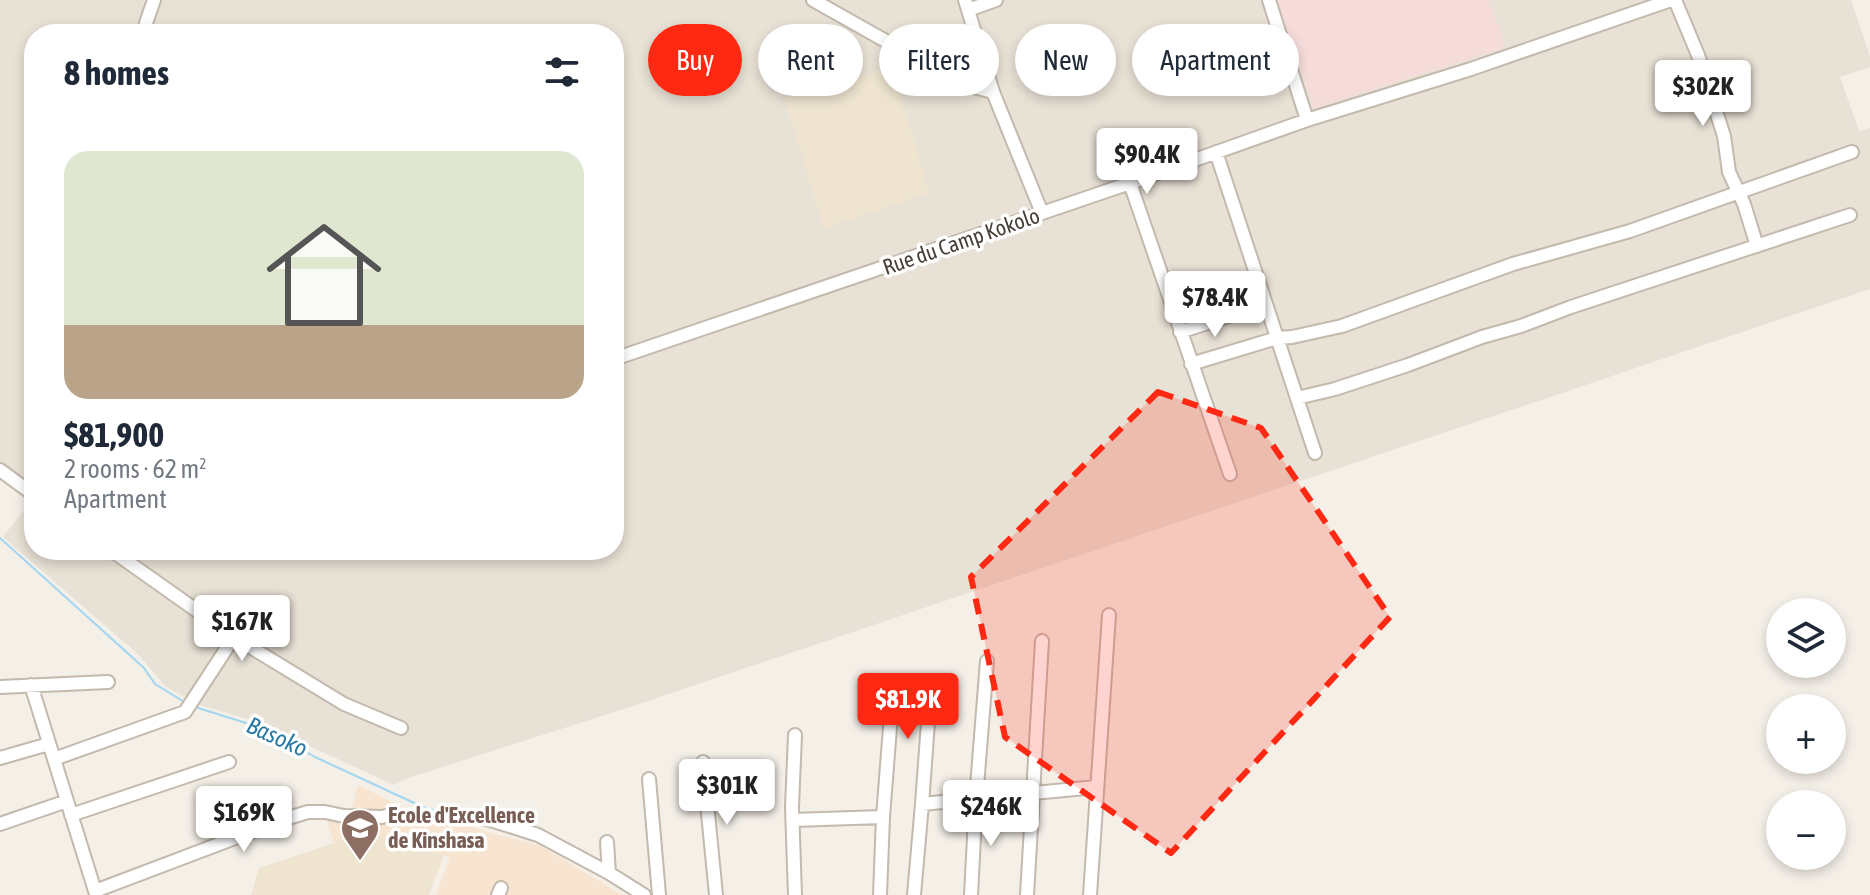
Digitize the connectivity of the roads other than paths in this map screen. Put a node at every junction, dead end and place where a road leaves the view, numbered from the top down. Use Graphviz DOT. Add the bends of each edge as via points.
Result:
graph roads {
  1 [pos="154,0"];
  2 [pos="813,0"];
  3 [pos="996,0"];
  4 [pos="1269,0"];
  5 [pos="1673,0"];
  6 [pos="967,5"];
  7 [pos="146,24"];
  8 [pos="879,37"];
  9 [pos="995,96"];
  10 [pos="1307,120"];
  11 [pos="1216,152"];
  12 [pos="1852,152"];
  13 [pos="1130,183"];
  14 [pos="1737,192"];
  15 [pos="1042,213"];
  16 [pos="1850,215"];
  17 [pos="1757,246"];
  18 [pos="1238,313"];
  19 [pos="1180,332"];
  20 [pos="1277,338"];
  21 [pos="624,356"];
  22 [pos="1191,364"];
  23 [pos="1297,398"];
  24 [pos="1315,453"];
  25 [pos="0,470"];
  26 [pos="1230,474"];
  27 [pos="24,488"];
  28 [pos="125,560"];
  29 [pos="1109,615"];
  30 [pos="234,637"];
  31 [pos="1042,641"];
  32 [pos="987,661"];
  33 [pos="931,681"];
  34 [pos="108,682"];
  35 [pos="31,685"];
  36 [pos="0,687"];
  37 [pos="892,702"];
  38 [pos="401,728"];
  39 [pos="795,735"];
  40 [pos="49,744"];
  41 [pos="0,758"];
  42 [pos="54,759"];
  43 [pos="229,762"];
  44 [pos="703,762"];
  45 [pos="649,779"];
  46 [pos="1096,787"];
  47 [pos="1033,793"];
  48 [pos="976,799"];
  49 [pos="67,801"];
  50 [pos="922,804"];
  51 [pos="71,815"];
  52 [pos="386,816"];
  53 [pos="883,817"];
  54 [pos="484,818"];
  55 [pos="793,820"];
  56 [pos="0,824"];
  57 [pos="607,842"];
  58 [pos="609,873"];
  59 [pos="93,894"];
  60 [pos="644,895"];
  61 [pos="659,895"];
  62 [pos="716,895"];
  63 [pos="795,895"];
  64 [pos="880,895"];
  65 [pos="914,895"];
  66 [pos="971,895"];
  67 [pos="1027,895"];
  68 [pos="1090,895"];
  1 -- 7 [label="street"];
  2 -- 8 [label="street"];
  3 -- 6 [label="street"];
  4 -- 10 [label="street"];
  5 -- 10 [label="street, Rue du Camp Kokolo"];
  5 -- 14 [label="street" via="1698,55"];
  9 -- 15 [label="street"];
  10 -- 11 [label="street, Rue du Camp Kokolo"];
  11 -- 13 [label="street, Rue du Camp Kokolo"];
  11 -- 20 [label="street"];
  12 -- 14 [label="street"];
  13 -- 15 [label="street, Rue du Camp Kokolo"];
  13 -- 19 [label="street"];
  14 -- 17 [label="street"];
  14 -- 20 [label="street" via="1342,326"];
  15 -- 21 [label="street, Rue du Camp Kokolo"];
  16 -- 17 [label="street"];
  17 -- 23 [label="street"];
  18 -- 19 [label="street"];
  19 -- 22 [label="street"];
  20 -- 22 [label="street"];
  20 -- 23 [label="street"];
  22 -- 26 [label="street"];
  23 -- 24 [label="street"];
  25 -- 27 [label="street"];
  28 -- 30 [label="street"];
  29 -- 46 [label="street"];
  30 -- 38 [label="street" via="344,704"];
  30 -- 42 [label="street" via="185,712"];
  31 -- 47 [label="street"];
  32 -- 48 [label="street"];
  33 -- 50 [label="street"];
  34 -- 35 [label="street"];
  35 -- 36 [label="street"];
  35 -- 40 [label="street"];
  37 -- 53 [label="street"];
  39 -- 55 [label="street"];
  40 -- 41 [label="street"];
  40 -- 42 [label="street"];
  42 -- 49 [label="street"];
  43 -- 51 [label="street"];
  44 -- 62 [label="street"];
  45 -- 61 [label="street"];
  46 -- 47 [label="street"];
  46 -- 68 [label="street"];
  47 -- 48 [label="street"];
  47 -- 67 [label="street"];
  48 -- 50 [label="street"];
  48 -- 66 [label="street"];
  49 -- 51 [label="street"];
  49 -- 56 [label="street"];
  50 -- 65 [label="street"];
  51 -- 59 [label="street"];
  52 -- 59 [label="street" via="308,812"];
  53 -- 55 [label="street"];
  53 -- 64 [label="street"];
  54 -- 58 [label="street" via="538,835"];
  55 -- 63 [label="street"];
  57 -- 58 [label="street"];
  58 -- 60 [label="street"];
}
